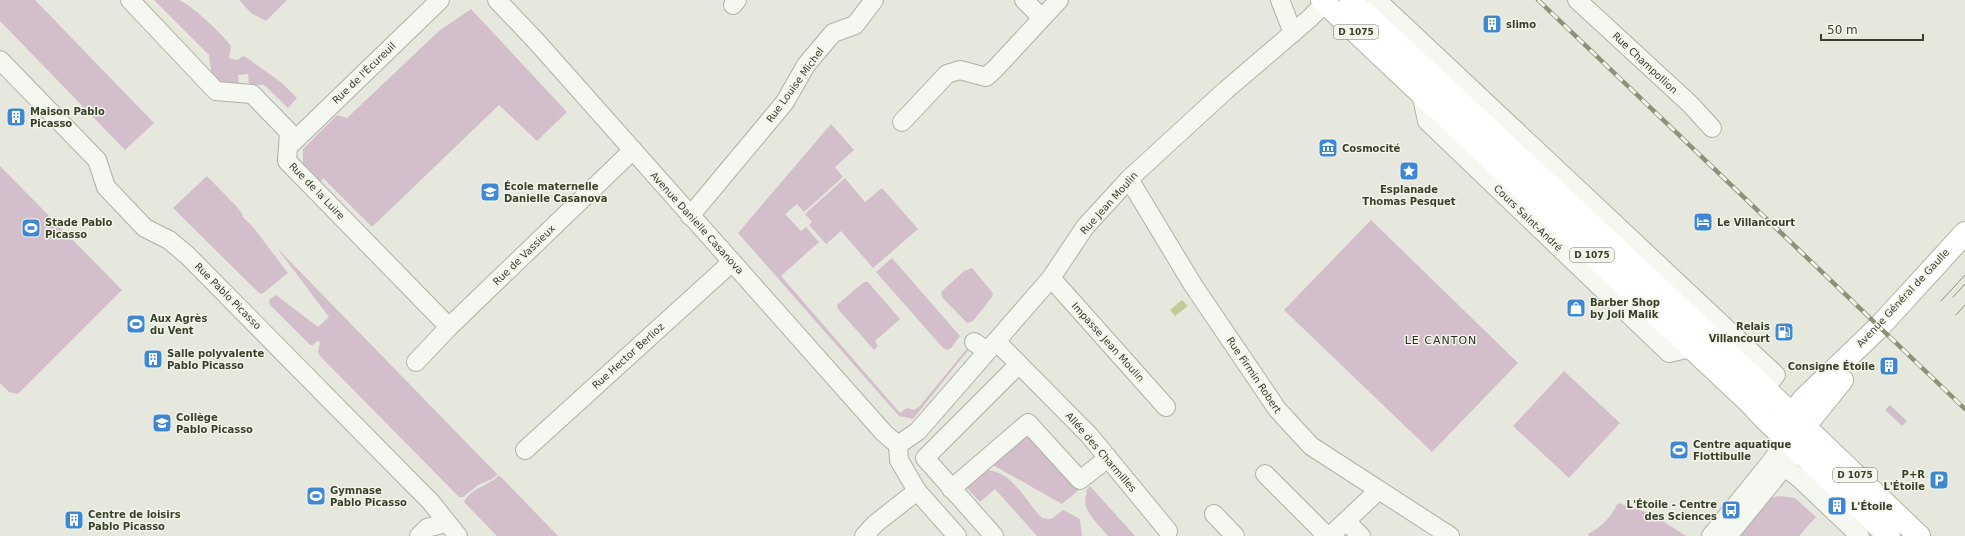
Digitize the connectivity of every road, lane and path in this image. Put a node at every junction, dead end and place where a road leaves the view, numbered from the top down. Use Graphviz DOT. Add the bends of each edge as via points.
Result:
graph roads {
  1 [pos="130,0"];
  2 [pos="440,0"];
  3 [pos="497,0"];
  4 [pos="874,0"];
  5 [pos="1024,0"];
  6 [pos="1059,0"];
  7 [pos="1280,0"];
  8 [pos="1351,0"];
  9 [pos="1376,0"];
  10 [pos="1577,0"];
  11 [pos="1325,1"];
  12 [pos="1042,18"];
  13 [pos="1293,33"];
  14 [pos="1406,52"];
  15 [pos="0,60"];
  16 [pos="902,122"];
  17 [pos="1507,123"];
  18 [pos="1712,128"];
  19 [pos="288,146"];
  20 [pos="633,150"];
  21 [pos="1525,163"];
  22 [pos="1129,179"];
  23 [pos="690,216"];
  24 [pos="1965,232"];
  25 [pos="1965,241"];
  26 [pos="732,262"];
  27 [pos="1051,278"];
  28 [pos="1704,320"];
  29 [pos="449,328"];
  30 [pos="986,345"];
  31 [pos="416,362"];
  32 [pos="1019,364"];
  33 [pos="1166,407"];
  34 [pos="1798,421"];
  35 [pos="898,445"];
  36 [pos="525,450"];
  37 [pos="1785,453"];
  38 [pos="1108,458"];
  39 [pos="1265,474"];
  40 [pos="952,489"];
  41 [pos="1379,490"];
  42 [pos="916,491"];
  43 [pos="1214,514"];
  44 [pos="1346,521"];
  45 [pos="445,522"];
  46 [pos="1168,531"];
  47 [pos="419,536"];
  48 [pos="458,536"];
  49 [pos="864,536"];
  50 [pos="957,536"];
  51 [pos="994,536"];
  52 [pos="1235,536"];
  53 [pos="1327,536"];
  54 [pos="1330,536"];
  55 [pos="1361,536"];
  56 [pos="1450,536"];
  57 [pos="1711,536"];
  58 [pos="1728,536"];
  59 [pos="1860,536"];
  60 [pos="1889,536"];
  61 [pos="1919,536"];
  1 -- 19 [label="street, Rue de la Luire" via="216,91 252,94 289,132"];
  2 -- 19 [label="street, Rue de l'Écureuil"];
  3 -- 20 [label="street, Avenue Danielle Casanova"];
  4 -- 23 [label="street, Rue Louise Michel" via="856,25 833,33 806,65 785,102"];
  5 -- 12 [label="street"];
  6 -- 12 [label="street"];
  7 -- 13 [label="street"];
  8 -- 14 [label="main road, D 1075"];
  9 -- 14 [label="street"];
  10 -- 18 [label="street, Rue Champollion" via="1690,104"];
  11 -- 13 [label="street, Rue Jean Moulin"];
  11 -- 14 [label="main road, D 1075"];
  12 -- 16 [label="street" via="986,77 960,70 947,74"];
  13 -- 22 [label="street, Rue Jean Moulin"];
  14 -- 17 [label="street"];
  14 -- 21 [label="main road, D 1075"];
  14 -- 37 [label="main road, Cours Saint-André / D 1075" via="1422,93 1749,402"];
  15 -- 45 [label="street, Rue Pablo Picasso" via="97,160 106,188 145,228 170,240 187,255 430,501"];
  17 -- 21 [label="street" via="1511,137 1521,146"];
  17 -- 28 [label="street"];
  19 -- 29 [label="street, Rue de la Luire" via="287,161"];
  20 -- 23 [label="street, Avenue Danielle Casanova"];
  20 -- 29 [label="street, Rue de Vassieux"];
  21 -- 28 [label="main road, D 1075"];
  22 -- 27 [label="street, Rue Jean Moulin" via="1085,226"];
  22 -- 41 [label="street, Rue Firmin Robert" via="1193,285 1277,409 1311,446"];
  23 -- 26 [label="street, Avenue Danielle Casanova"];
  24 -- 34 [label="main road, Avenue Général de Gaulle" via="1879,327 1820,383"];
  25 -- 34 [label="main road, Avenue Général de Gaulle" via="1819,406"];
  26 -- 35 [label="street, Avenue Danielle Casanova" via="884,433"];
  26 -- 36 [label="street, Rue Hector Berlioz"];
  27 -- 30 [label="street, Rue Jean Moulin"];
  27 -- 33 [label="street, Impasse Jean Moulin"];
  28 -- 34 [label="main road, D 1075" via="1764,389"];
  29 -- 31 [label="street, Rue de Vassieux"];
  30 -- 32 [label="street, Allée des Charmilles"];
  30 -- 35 [label="street, Rue Jean Moulin" via="918,431"];
  32 -- 38 [label="street, Allée des Charmilles" via="1089,435"];
  32 -- 40 [label="street" via="925,458"];
  34 -- 37 [label="main road, Avenue Général de Gaulle"];
  34 -- 61 [label="main road, D 1075"];
  35 -- 42 [label="street" via="899,460"];
  37 -- 57 [label="street"];
  37 -- 58 [label="street"];
  37 -- 59 [label="street, Cours Saint-André"];
  37 -- 60 [label="main road, Cours Saint-André / D 1075"];
  38 -- 40 [label="street" via="1080,480 1028,423"];
  38 -- 46 [label="street, Allée des Charmilles"];
  39 -- 53 [label="street"];
  40 -- 51 [label="street"];
  41 -- 44 [label="street"];
  41 -- 56 [label="street, Rue Firmin Robert"];
  42 -- 49 [label="street"];
  42 -- 50 [label="street"];
  43 -- 52 [label="street"];
  44 -- 54 [label="street"];
  44 -- 55 [label="street"];
  45 -- 47 [label="street" via="427,528"];
  45 -- 48 [label="street, Rue Pablo Picasso"];
}
